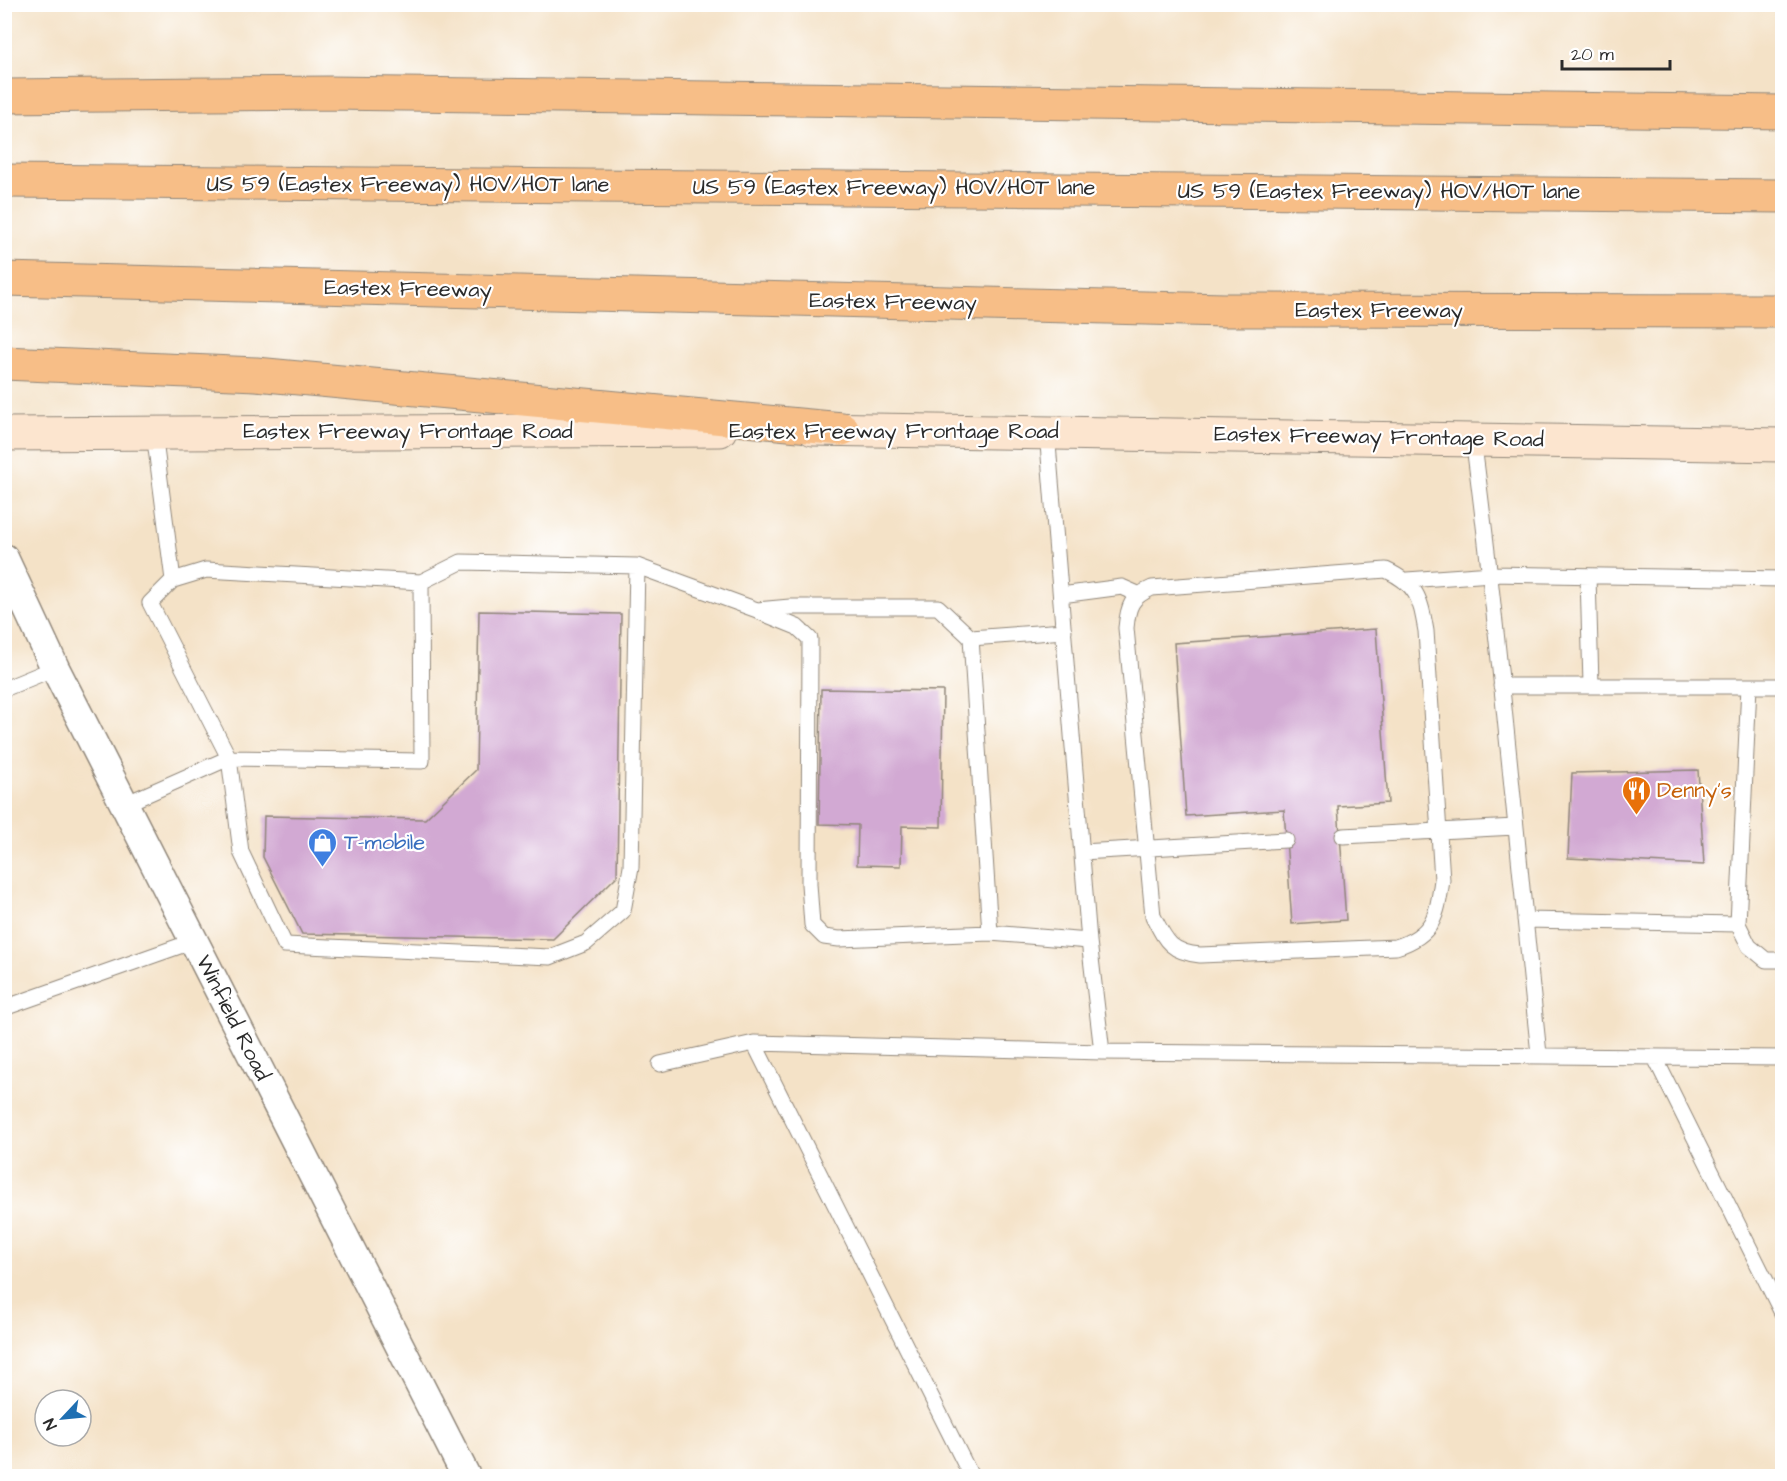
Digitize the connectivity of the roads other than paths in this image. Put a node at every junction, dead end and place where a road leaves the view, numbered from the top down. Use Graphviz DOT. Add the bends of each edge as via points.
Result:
graph roads {
  1 [pos="4,96"];
  2 [pos="1782,112"];
  3 [pos="4,180"];
  4 [pos="1782,196"];
  5 [pos="4,279"];
  6 [pos="1782,311"];
  7 [pos="4,363"];
  8 [pos="842,429"];
  9 [pos="1047,432"];
  10 [pos="154,433"];
  11 [pos="4,434"];
  12 [pos="1473,438"];
  13 [pos="1782,445"];
  14 [pos="4,558"];
  15 [pos="637,566"];
  16 [pos="1492,574"];
  17 [pos="1588,576"];
  18 [pos="1782,579"];
  19 [pos="173,580"];
  20 [pos="1407,580"];
  21 [pos="421,582"];
  22 [pos="1138,594"];
  23 [pos="1060,595"];
  24 [pos="757,610"];
  25 [pos="1064,631"];
  26 [pos="971,638"];
  27 [pos="55,668"];
  28 [pos="1591,685"];
  29 [pos="1501,686"];
  30 [pos="1749,686"];
  31 [pos="1782,686"];
  32 [pos="4,689"];
  33 [pos="229,758"];
  34 [pos="124,804"];
  35 [pos="1515,827"];
  36 [pos="1440,831"];
  37 [pos="1343,836"];
  38 [pos="1286,840"];
  39 [pos="1148,847"];
  40 [pos="1082,852"];
  41 [pos="1525,920"];
  42 [pos="1738,924"];
  43 [pos="990,933"];
  44 [pos="194,941"];
  45 [pos="1089,941"];
  46 [pos="1782,960"];
  47 [pos="4,1008"];
  48 [pos="754,1043"];
  49 [pos="1102,1052"];
  50 [pos="1539,1054"];
  51 [pos="1655,1058"];
  52 [pos="1782,1058"];
  53 [pos="660,1064"];
  54 [pos="1782,1313"];
  55 [pos="466,1476"];
  56 [pos="971,1476"];
  1 -- 2 [label="highway" via="329,93"];
  3 -- 4 [label="highway, US 59 (Eastex Freeway) HOV/HOT lane"];
  5 -- 6 [label="highway, Eastex Freeway" via="1224,310"];
  7 -- 8 [label="highway" via="256,374"];
  8 -- 9 [label="main road, Eastex Freeway Frontage Road"];
  8 -- 10 [label="main road, Eastex Freeway Frontage Road"];
  9 -- 12 [label="main road, Eastex Freeway Frontage Road"];
  9 -- 23 [label="lane"];
  10 -- 11 [label="main road, Eastex Freeway Frontage Road"];
  10 -- 19 [label="lane"];
  12 -- 13 [label="main road, Eastex Freeway Frontage Road"];
  12 -- 16 [label="lane"];
  14 -- 27 [label="street, Winfield Road"];
  15 -- 21 [label="lane" via="461,562"];
  15 -- 24 [label="lane"];
  15 -- 33 [label="lane" via="631,867 622,911 586,943 550,957 285,945 241,852"];
  16 -- 17 [label="lane"];
  16 -- 20 [label="lane"];
  16 -- 29 [label="lane"];
  17 -- 18 [label="lane"];
  17 -- 28 [label="lane"];
  19 -- 21 [label="lane" via="206,570"];
  19 -- 33 [label="lane" via="150,603"];
  20 -- 22 [label="lane" via="1386,570 1364,571 1152,588"];
  20 -- 36 [label="lane" via="1420,601 1426,631"];
  21 -- 33 [label="lane" via="422,761"];
  22 -- 23 [label="lane" via="1122,587"];
  22 -- 39 [label="lane" via="1128,610 1126,628"];
  23 -- 25 [label="lane"];
  24 -- 26 [label="lane" via="938,607"];
  24 -- 43 [label="lane" via="796,627 810,639 812,925 824,937 839,939"];
  25 -- 26 [label="lane"];
  25 -- 40 [label="lane"];
  26 -- 43 [label="lane"];
  27 -- 32 [label="lane"];
  27 -- 34 [label="street, Winfield Road"];
  28 -- 29 [label="lane"];
  28 -- 30 [label="lane"];
  29 -- 35 [label="lane"];
  30 -- 31 [label="lane"];
  30 -- 42 [label="lane"];
  33 -- 34 [label="lane"];
  34 -- 44 [label="street, Winfield Road"];
  35 -- 36 [label="lane"];
  35 -- 41 [label="lane"];
  36 -- 37 [label="lane"];
  36 -- 39 [label="lane" via="1439,906 1430,927 1416,940 1396,947 1180,953 1166,940 1153,916"];
  38 -- 39 [label="lane"];
  39 -- 40 [label="lane"];
  40 -- 45 [label="lane"];
  41 -- 42 [label="lane"];
  41 -- 50 [label="lane"];
  42 -- 46 [label="lane" via="1749,946 1766,960"];
  43 -- 45 [label="lane"];
  44 -- 47 [label="lane"];
  44 -- 55 [label="street, Winfield Road"];
  45 -- 49 [label="lane"];
  48 -- 49 [label="lane"];
  48 -- 53 [label="lane"];
  48 -- 56 [label="lane"];
  49 -- 50 [label="lane"];
  50 -- 51 [label="lane"];
  51 -- 52 [label="lane"];
  51 -- 54 [label="lane"];
}
